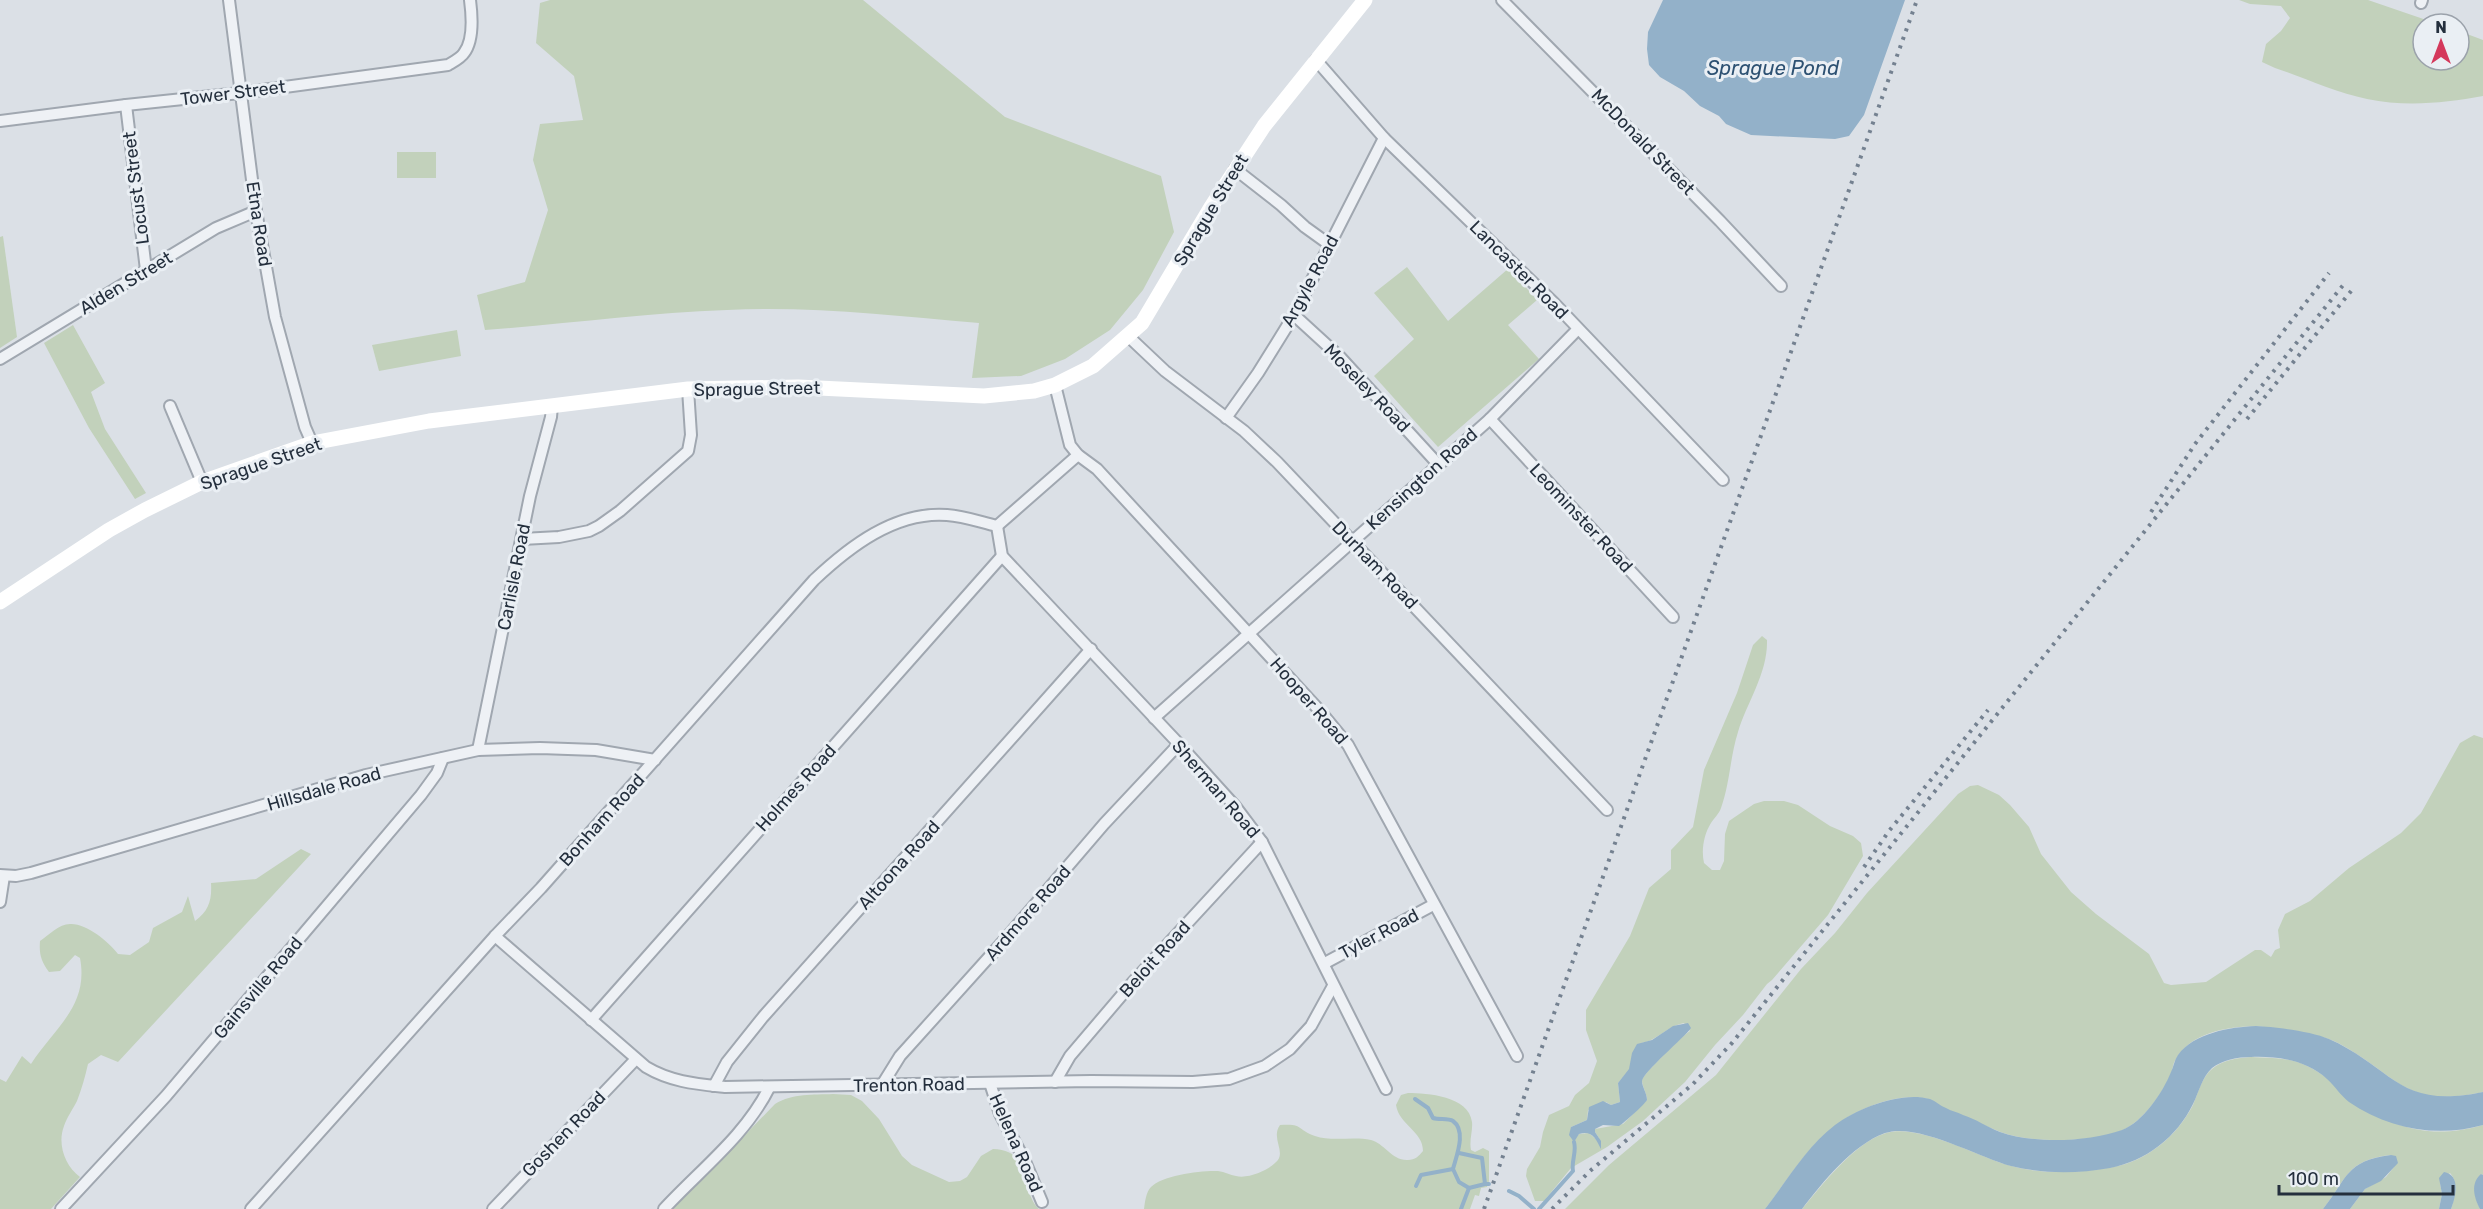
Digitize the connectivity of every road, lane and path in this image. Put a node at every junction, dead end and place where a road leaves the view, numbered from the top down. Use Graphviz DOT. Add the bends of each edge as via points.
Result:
graph roads {
  1 [pos="229,0"];
  2 [pos="470,0"];
  3 [pos="1365,0"];
  4 [pos="1502,0"];
  5 [pos="1316,60"];
  6 [pos="240,93"];
  7 [pos="126,105"];
  8 [pos="0,121"];
  9 [pos="1384,138"];
  10 [pos="1235,169"];
  11 [pos="255,211"];
  12 [pos="1330,244"];
  13 [pos="146,270"];
  14 [pos="1781,286"];
  15 [pos="1294,315"];
  16 [pos="1578,329"];
  17 [pos="1129,337"];
  18 [pos="0,359"];
  19 [pos="1055,385"];
  20 [pos="688,389"];
  21 [pos="552,405"];
  22 [pos="170,406"];
  23 [pos="1226,418"];
  24 [pos="1490,419"];
  25 [pos="312,443"];
  26 [pos="1078,455"];
  27 [pos="1437,464"];
  28 [pos="1724,480"];
  29 [pos="202,482"];
  30 [pos="996,526"];
  31 [pos="522,539"];
  32 [pos="1352,541"];
  33 [pos="1002,556"];
  34 [pos="0,602"];
  35 [pos="1673,617"];
  36 [pos="1249,634"];
  37 [pos="1091,649"];
  38 [pos="1154,718"];
  39 [pos="1179,744"];
  40 [pos="478,750"];
  41 [pos="443,758"];
  42 [pos="655,760"];
  43 [pos="1607,810"];
  44 [pos="1262,843"];
  45 [pos="2,875"];
  46 [pos="0,902"];
  47 [pos="1433,905"];
  48 [pos="495,936"];
  49 [pos="1325,963"];
  50 [pos="1333,986"];
  51 [pos="591,1020"];
  52 [pos="1517,1056"];
  53 [pos="636,1059"];
  54 [pos="1055,1082"];
  55 [pos="990,1083"];
  56 [pos="882,1085"];
  57 [pos="714,1086"];
  58 [pos="769,1088"];
  59 [pos="1386,1089"];
  60 [pos="1042,1202"];
  61 [pos="61,1209"];
  62 [pos="251,1209"];
  63 [pos="493,1209"];
  64 [pos="664,1209"];
  1 -- 6 [label="street, Etna Road"];
  2 -- 6 [label="street, Tower Street" via="469,43 464,55 448,65"];
  3 -- 5 [label="main road, Sprague Street"];
  4 -- 14 [label="street, McDonald Street"];
  5 -- 9 [label="street, Lancaster Road"];
  5 -- 10 [label="main road, Sprague Street"];
  6 -- 7 [label="street, Tower Street"];
  6 -- 11 [label="street, Etna Road"];
  7 -- 8 [label="street, Tower Street"];
  7 -- 13 [label="street, Locust Street"];
  9 -- 12 [label="street, Argyle Road"];
  9 -- 16 [label="street, Lancaster Road"];
  10 -- 12 [label="street"];
  10 -- 17 [label="main road, Sprague Street" via="1142,323"];
  11 -- 13 [label="street, Alden Street" via="216,228"];
  11 -- 25 [label="street, Etna Road" via="275,317"];
  12 -- 15 [label="street, Argyle Road"];
  13 -- 18 [label="street, Alden Street"];
  15 -- 23 [label="street, Argyle Road"];
  15 -- 27 [label="street, Moseley Road" via="1341,358"];
  16 -- 24 [label="street, Kensington Road"];
  16 -- 28 [label="street, Lancaster Road"];
  17 -- 19 [label="main road, Sprague Street" via="1093,366"];
  17 -- 23 [label="street, Durham Road" via="1165,372"];
  19 -- 20 [label="main road, Sprague Street" via="984,396 798,387"];
  19 -- 26 [label="street, Hooper Road" via="1068,439"];
  20 -- 21 [label="main road, Sprague Street"];
  20 -- 31 [label="street" via="688,451 599,526 559,537"];
  21 -- 25 [label="main road, Sprague Street" via="429,421"];
  21 -- 31 [label="street, Carlisle Road"];
  22 -- 29 [label="street"];
  23 -- 32 [label="street, Durham Road" via="1277,462"];
  24 -- 27 [label="street, Kensington Road"];
  24 -- 35 [label="street, Leominster Road"];
  25 -- 29 [label="main road, Sprague Street"];
  26 -- 30 [label="street"];
  26 -- 36 [label="street, Hooper Road" via="1097,470"];
  27 -- 32 [label="street, Kensington Road"];
  29 -- 34 [label="main road, Sprague Street" via="109,530"];
  30 -- 33 [label="street"];
  30 -- 42 [label="street, Bonham Road" via="953,515 902,521 869,536 838,557 813,580"];
  31 -- 40 [label="street, Carlisle Road"];
  32 -- 36 [label="street, Kensington Road"];
  32 -- 43 [label="street, Durham Road"];
  33 -- 37 [label="street, Sherman Road"];
  33 -- 51 [label="street, Holmes Road"];
  36 -- 38 [label="street, Kensington Road"];
  36 -- 47 [label="street, Hooper Road" via="1348,745"];
  37 -- 38 [label="street, Sherman Road"];
  37 -- 57 [label="street, Altoona Road" via="770,1010 727,1062"];
  38 -- 39 [label="street, Sherman Road"];
  39 -- 44 [label="street, Sherman Road" via="1235,806"];
  39 -- 56 [label="street, Ardmore Road" via="900,1056"];
  40 -- 41 [label="street, Hillsdale Road"];
  40 -- 42 [label="street, Hillsdale Road" via="596,750"];
  41 -- 45 [label="street, Hillsdale Road" via="366,775 32,873"];
  41 -- 61 [label="street, Gainsville Road" via="421,795 190,1069"];
  42 -- 48 [label="street, Bonham Road"];
  44 -- 49 [label="street, Sherman Road"];
  44 -- 54 [label="street, Beloit Road" via="1133,982 1070,1056"];
  45 -- 46 [label="street"];
  47 -- 49 [label="street, Tyler Road"];
  47 -- 52 [label="street, Hooper Road"];
  48 -- 51 [label="street, Trenton Road"];
  48 -- 62 [label="street, Bonham Road"];
  49 -- 50 [label="street, Sherman Road"];
  50 -- 54 [label="street, Trenton Road" via="1311,1026 1290,1049 1245,1075 1202,1082"];
  50 -- 59 [label="street, Sherman Road"];
  51 -- 53 [label="street, Trenton Road"];
  53 -- 57 [label="street, Trenton Road" via="667,1078"];
  53 -- 63 [label="street, Goshen Road"];
  54 -- 55 [label="street, Trenton Road"];
  55 -- 56 [label="street, Trenton Road"];
  55 -- 60 [label="street, Helena Road" via="1000,1114"];
  56 -- 58 [label="street, Trenton Road"];
  57 -- 58 [label="street, Trenton Road"];
  58 -- 64 [label="street" via="727,1145"];
}
